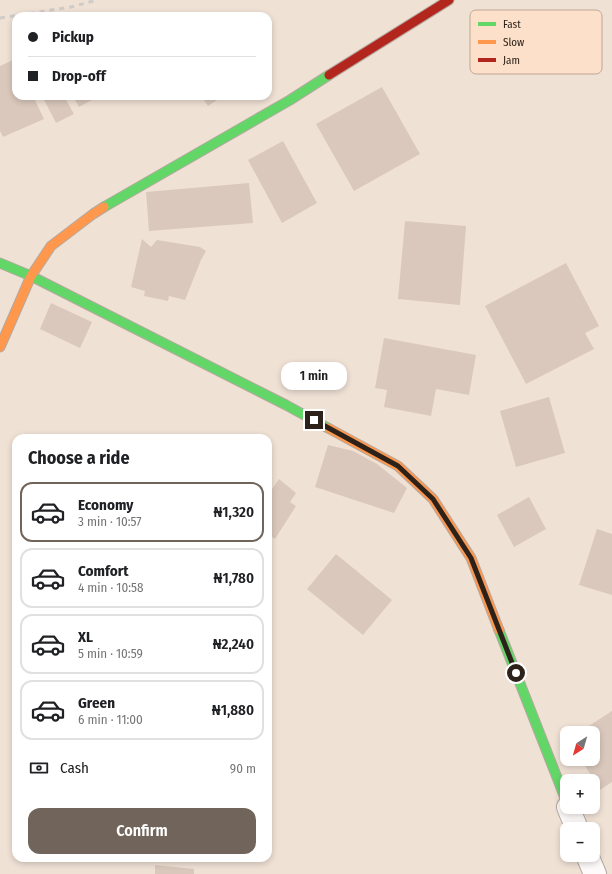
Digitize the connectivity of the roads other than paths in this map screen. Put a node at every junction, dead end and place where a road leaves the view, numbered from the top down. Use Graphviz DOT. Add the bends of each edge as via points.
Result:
graph roads {
  1 [pos="449,0"];
  2 [pos="0,263"];
  3 [pos="31,276"];
  4 [pos="0,346"];
  5 [pos="560,785"];
  6 [pos="590,862"];
  7 [pos="595,874"];
  1 -- 3 [label="street" via="290,100 93,214 51,246"];
  2 -- 3 [label="street"];
  3 -- 4 [label="street"];
  3 -- 5 [label="street" via="286,405 391,462 433,499 471,558"];
  6 -- 7 [label="street"];
}
